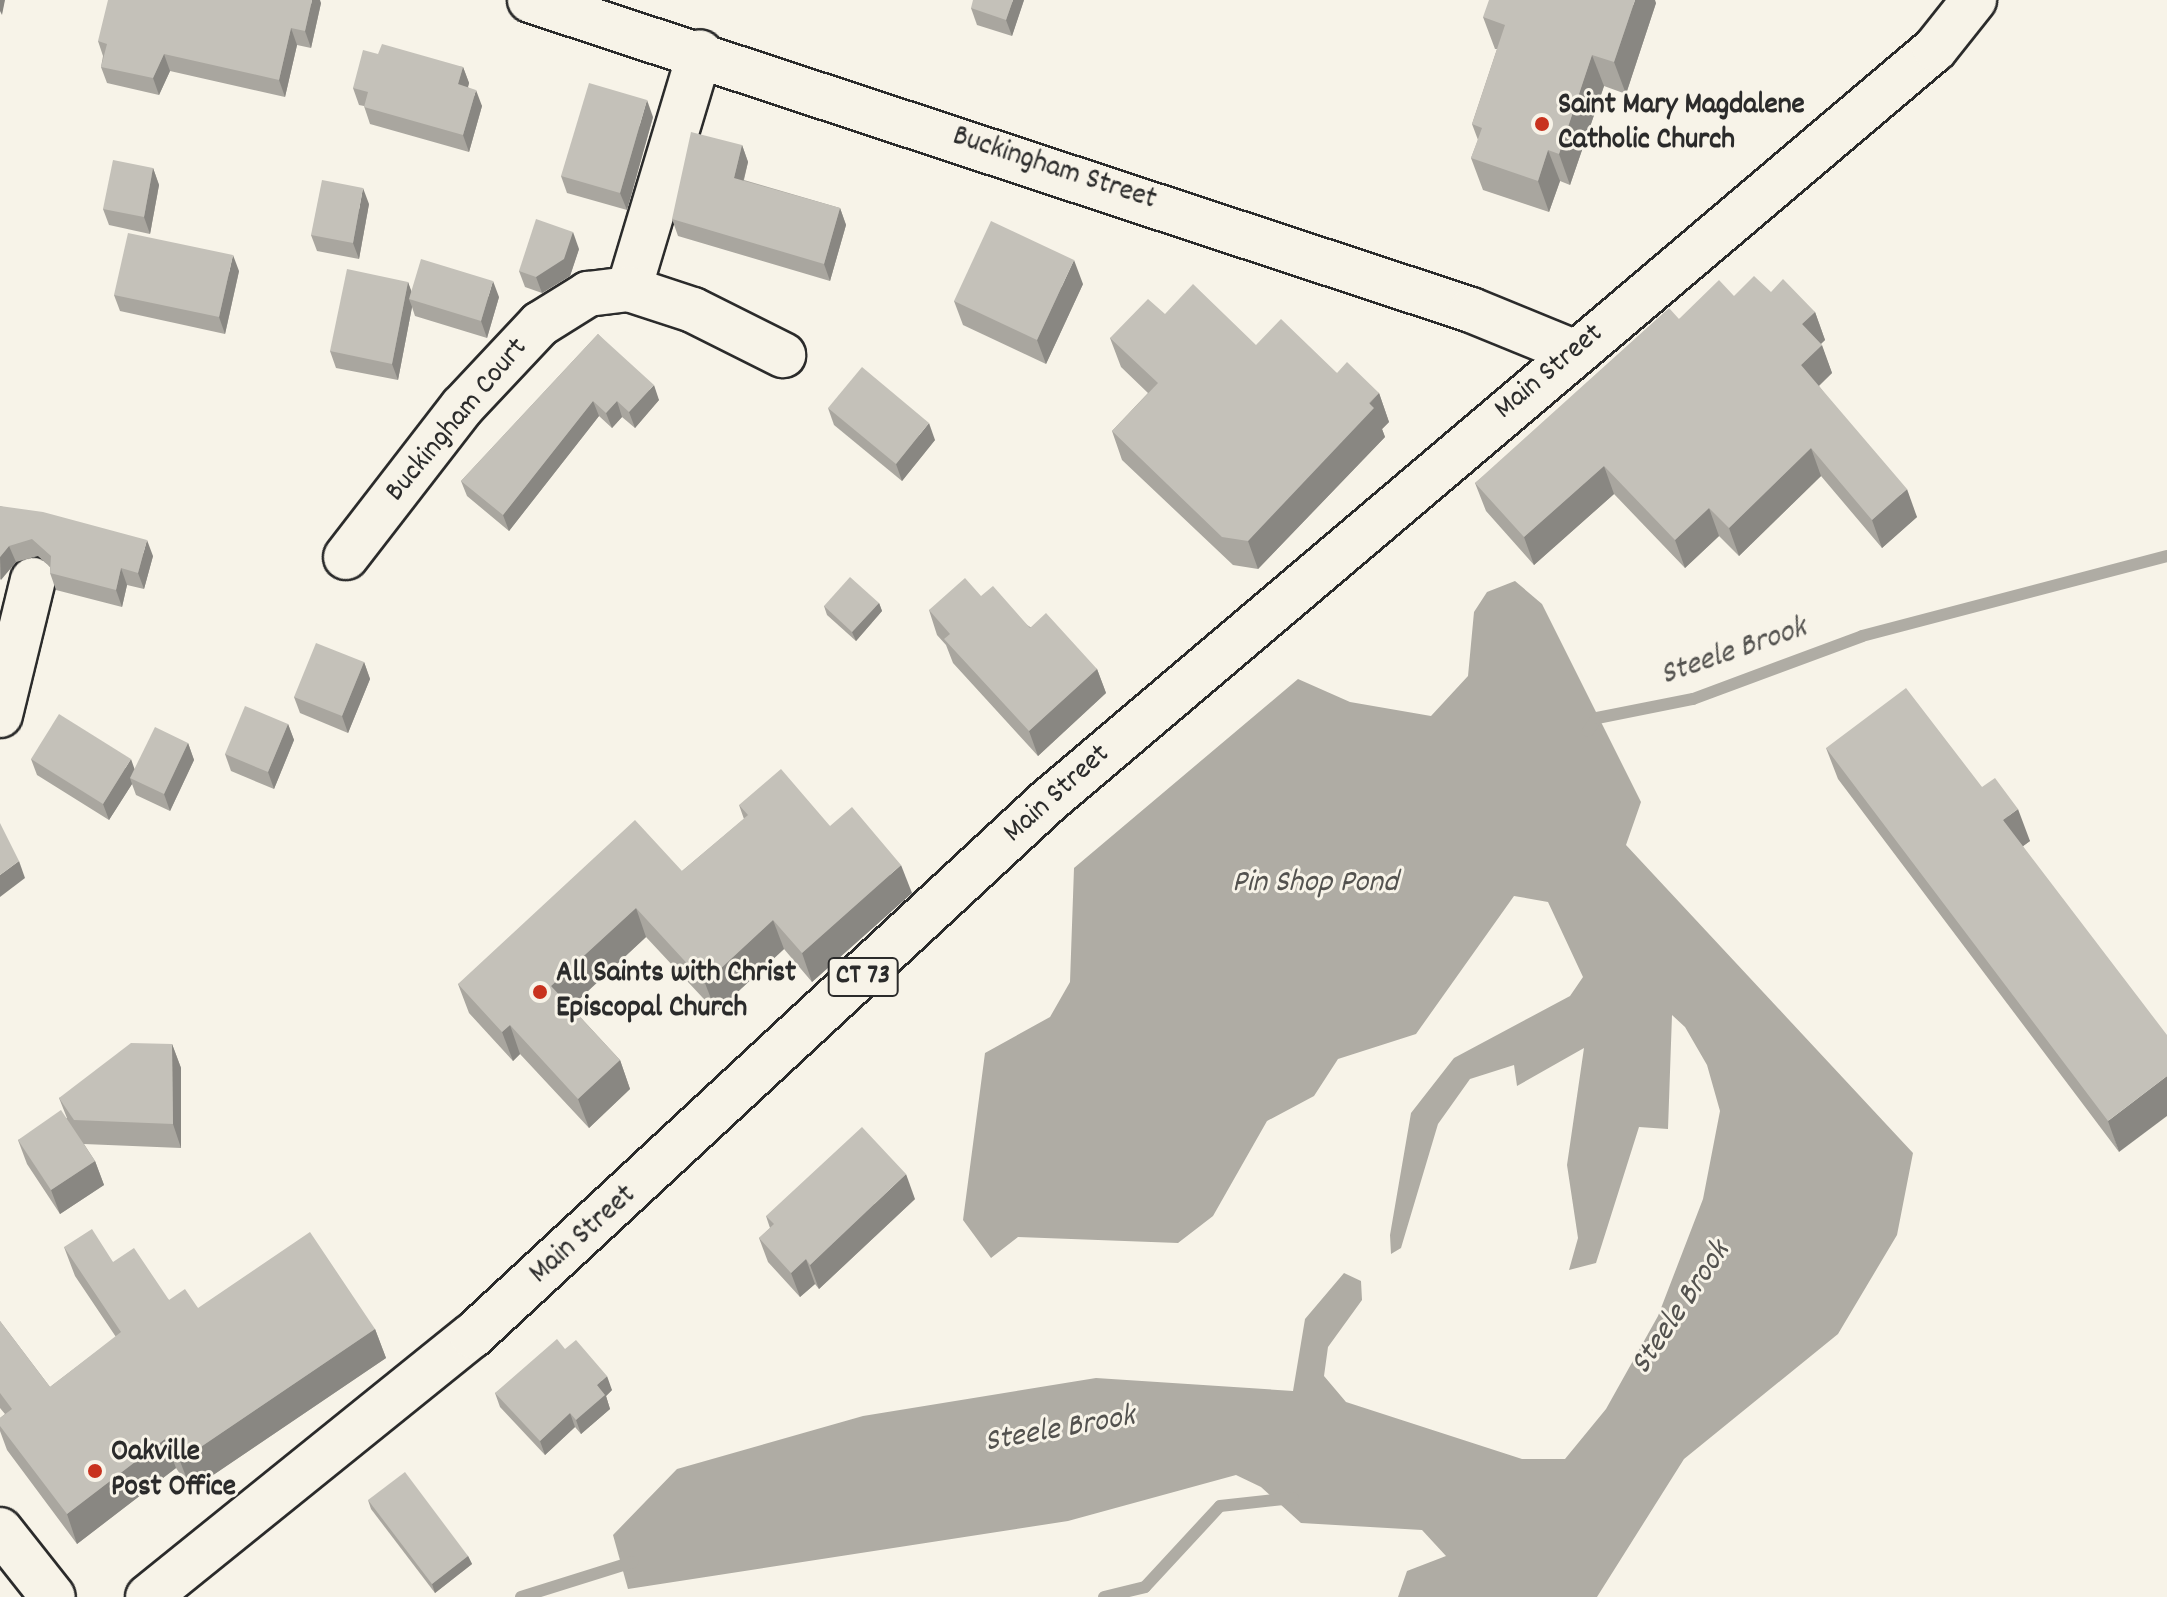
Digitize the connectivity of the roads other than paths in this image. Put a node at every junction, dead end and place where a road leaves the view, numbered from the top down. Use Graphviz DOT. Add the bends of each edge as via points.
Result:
graph roads {
  1 [pos="530,0"];
  2 [pos="1974,0"];
  3 [pos="700,52"];
  4 [pos="629,289"];
  5 [pos="1574,352"];
  6 [pos="783,355"];
  7 [pos="346,557"];
  8 [pos="33,580"];
  9 [pos="0,715"];
  10 [pos="0,1530"];
  11 [pos="53,1597"];
  12 [pos="148,1597"];
  1 -- 3 [label="main road, Buckingham Street"];
  2 -- 5 [label="main road, Main Street / CT 73" via="1935,49"];
  3 -- 4 [label="main road"];
  3 -- 5 [label="main road, Buckingham Street" via="1471,310"];
  4 -- 6 [label="main road, Buckingham Court" via="693,310"];
  4 -- 7 [label="main road, Buckingham Court" via="588,294 540,324 462,407"];
  5 -- 12 [label="main road, Main Street / CT 73" via="1047,802 472,1336"];
  8 -- 9 [label="main road"];
  10 -- 11 [label="main road"];
}
